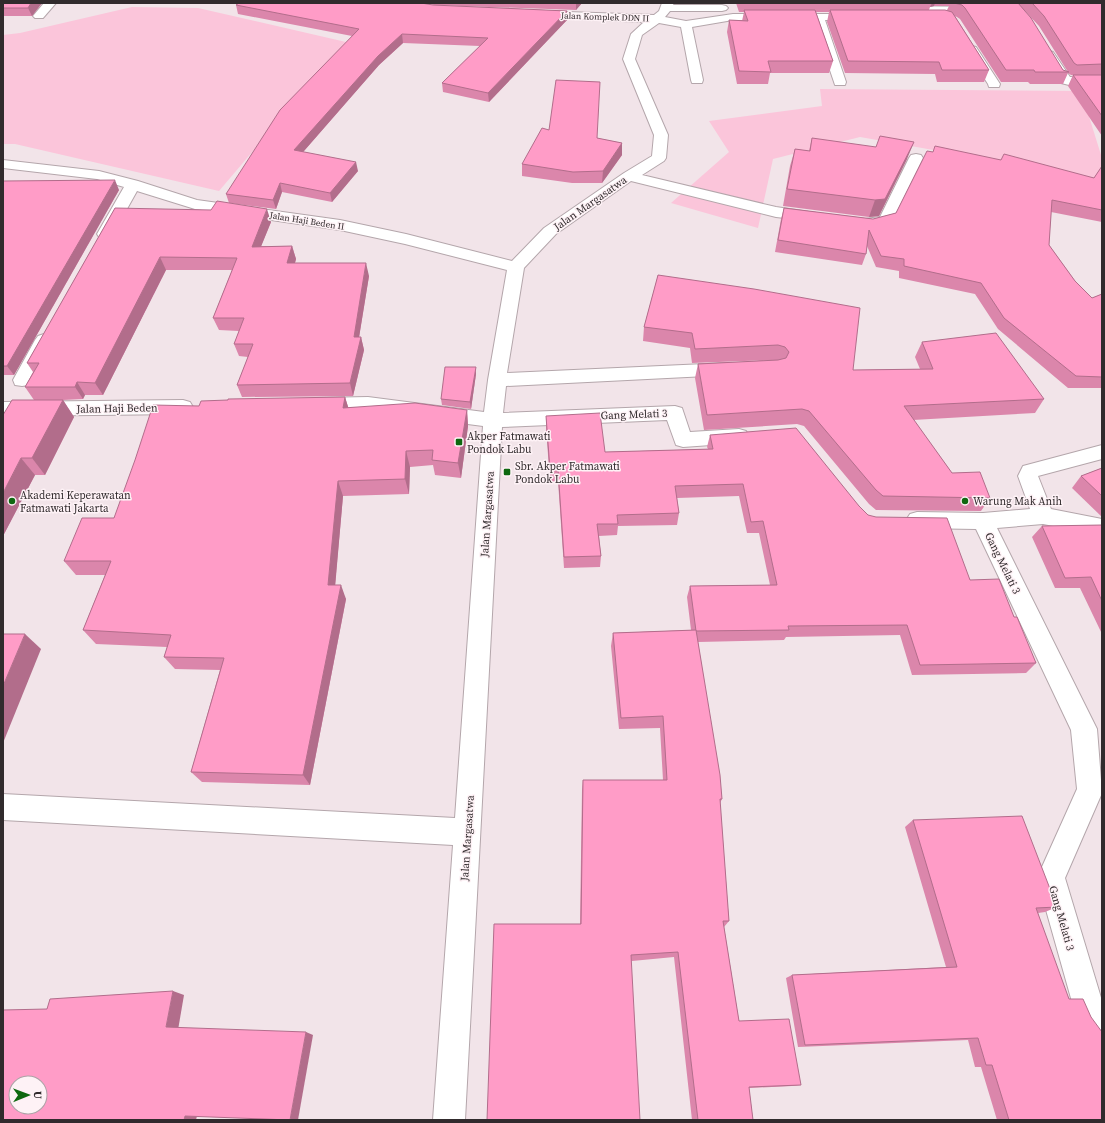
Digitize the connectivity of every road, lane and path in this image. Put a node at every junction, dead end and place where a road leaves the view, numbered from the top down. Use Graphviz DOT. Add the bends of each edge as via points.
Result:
graph roads {
  1 [pos="50,3"];
  2 [pos="664,10"];
  3 [pos="986,10"];
  4 [pos="525,14"];
  5 [pos="39,16"];
  6 [pos="818,17"];
  7 [pos="953,20"];
  8 [pos="686,25"];
  9 [pos="965,39"];
  10 [pos="1044,46"];
  11 [pos="697,80"];
  12 [pos="1102,80"];
  13 [pos="840,82"];
  14 [pos="994,84"];
  15 [pos="916,158"];
  16 [pos="3,164"];
  17 [pos="19,165"];
  18 [pos="628,176"];
  19 [pos="7,180"];
  20 [pos="133,184"];
  21 [pos="823,218"];
  22 [pos="846,221"];
  23 [pos="98,245"];
  24 [pos="516,267"];
  25 [pos="52,326"];
  26 [pos="743,368"];
  27 [pos="22,380"];
  28 [pos="497,380"];
  29 [pos="296,405"];
  30 [pos="201,406"];
  31 [pos="3,409"];
  32 [pos="493,420"];
  33 [pos="759,435"];
  34 [pos="1102,452"];
  35 [pos="1043,516"];
  36 [pos="893,519"];
  37 [pos="983,521"];
  38 [pos="1102,527"];
  39 [pos="3,807"];
  40 [pos="467,832"];
  41 [pos="1102,1026"];
  42 [pos="449,1120"];
  1 -- 5 [label="street"];
  2 -- 4 [label="street, Jalan Komplek DDN II"];
  2 -- 6 [label="street" via="870,13"];
  2 -- 8 [label="street"];
  2 -- 18 [label="street, Jalan Margasatwa" via="638,34 629,59 661,135 660,158"];
  3 -- 7 [label="street" via="893,13"];
  6 -- 8 [label="street" via="733,17"];
  6 -- 13 [label="street"];
  8 -- 11 [label="street"];
  9 -- 14 [label="street"];
  10 -- 12 [label="street" via="1066,80"];
  15 -- 22 [label="street" via="886,220 869,224"];
  16 -- 17 [label="street, Jalan Haji Beden II"];
  17 -- 19 [label="street"];
  17 -- 20 [label="street, Jalan Haji Beden II" via="99,175"];
  18 -- 21 [label="street" via="776,212"];
  18 -- 24 [label="street, Jalan Margasatwa" via="550,231"];
  20 -- 23 [label="street"];
  20 -- 24 [label="street, Jalan Haji Beden II" via="195,204 340,225"];
  24 -- 28 [label="street, Jalan Margasatwa"];
  25 -- 27 [label="street"];
  26 -- 28 [label="street"];
  28 -- 32 [label="street, Jalan Margasatwa"];
  29 -- 32 [label="street" via="368,404"];
  30 -- 31 [label="street, Jalan Haji Beden"];
  32 -- 33 [label="street, Gang Melati 3" via="675,413 683,440"];
  32 -- 40 [label="street, Jalan Margasatwa"];
  34 -- 35 [label="street" via="1030,471 1028,476 1031,487"];
  35 -- 37 [label="street"];
  35 -- 38 [label="street"];
  36 -- 37 [label="street, Gang Melati 3"];
  37 -- 41 [label="street, Gang Melati 3" via="1084,730 1090,790 1051,878 1089,1009"];
  39 -- 40 [label="street"];
  40 -- 42 [label="street, Jalan Margasatwa"];
}
